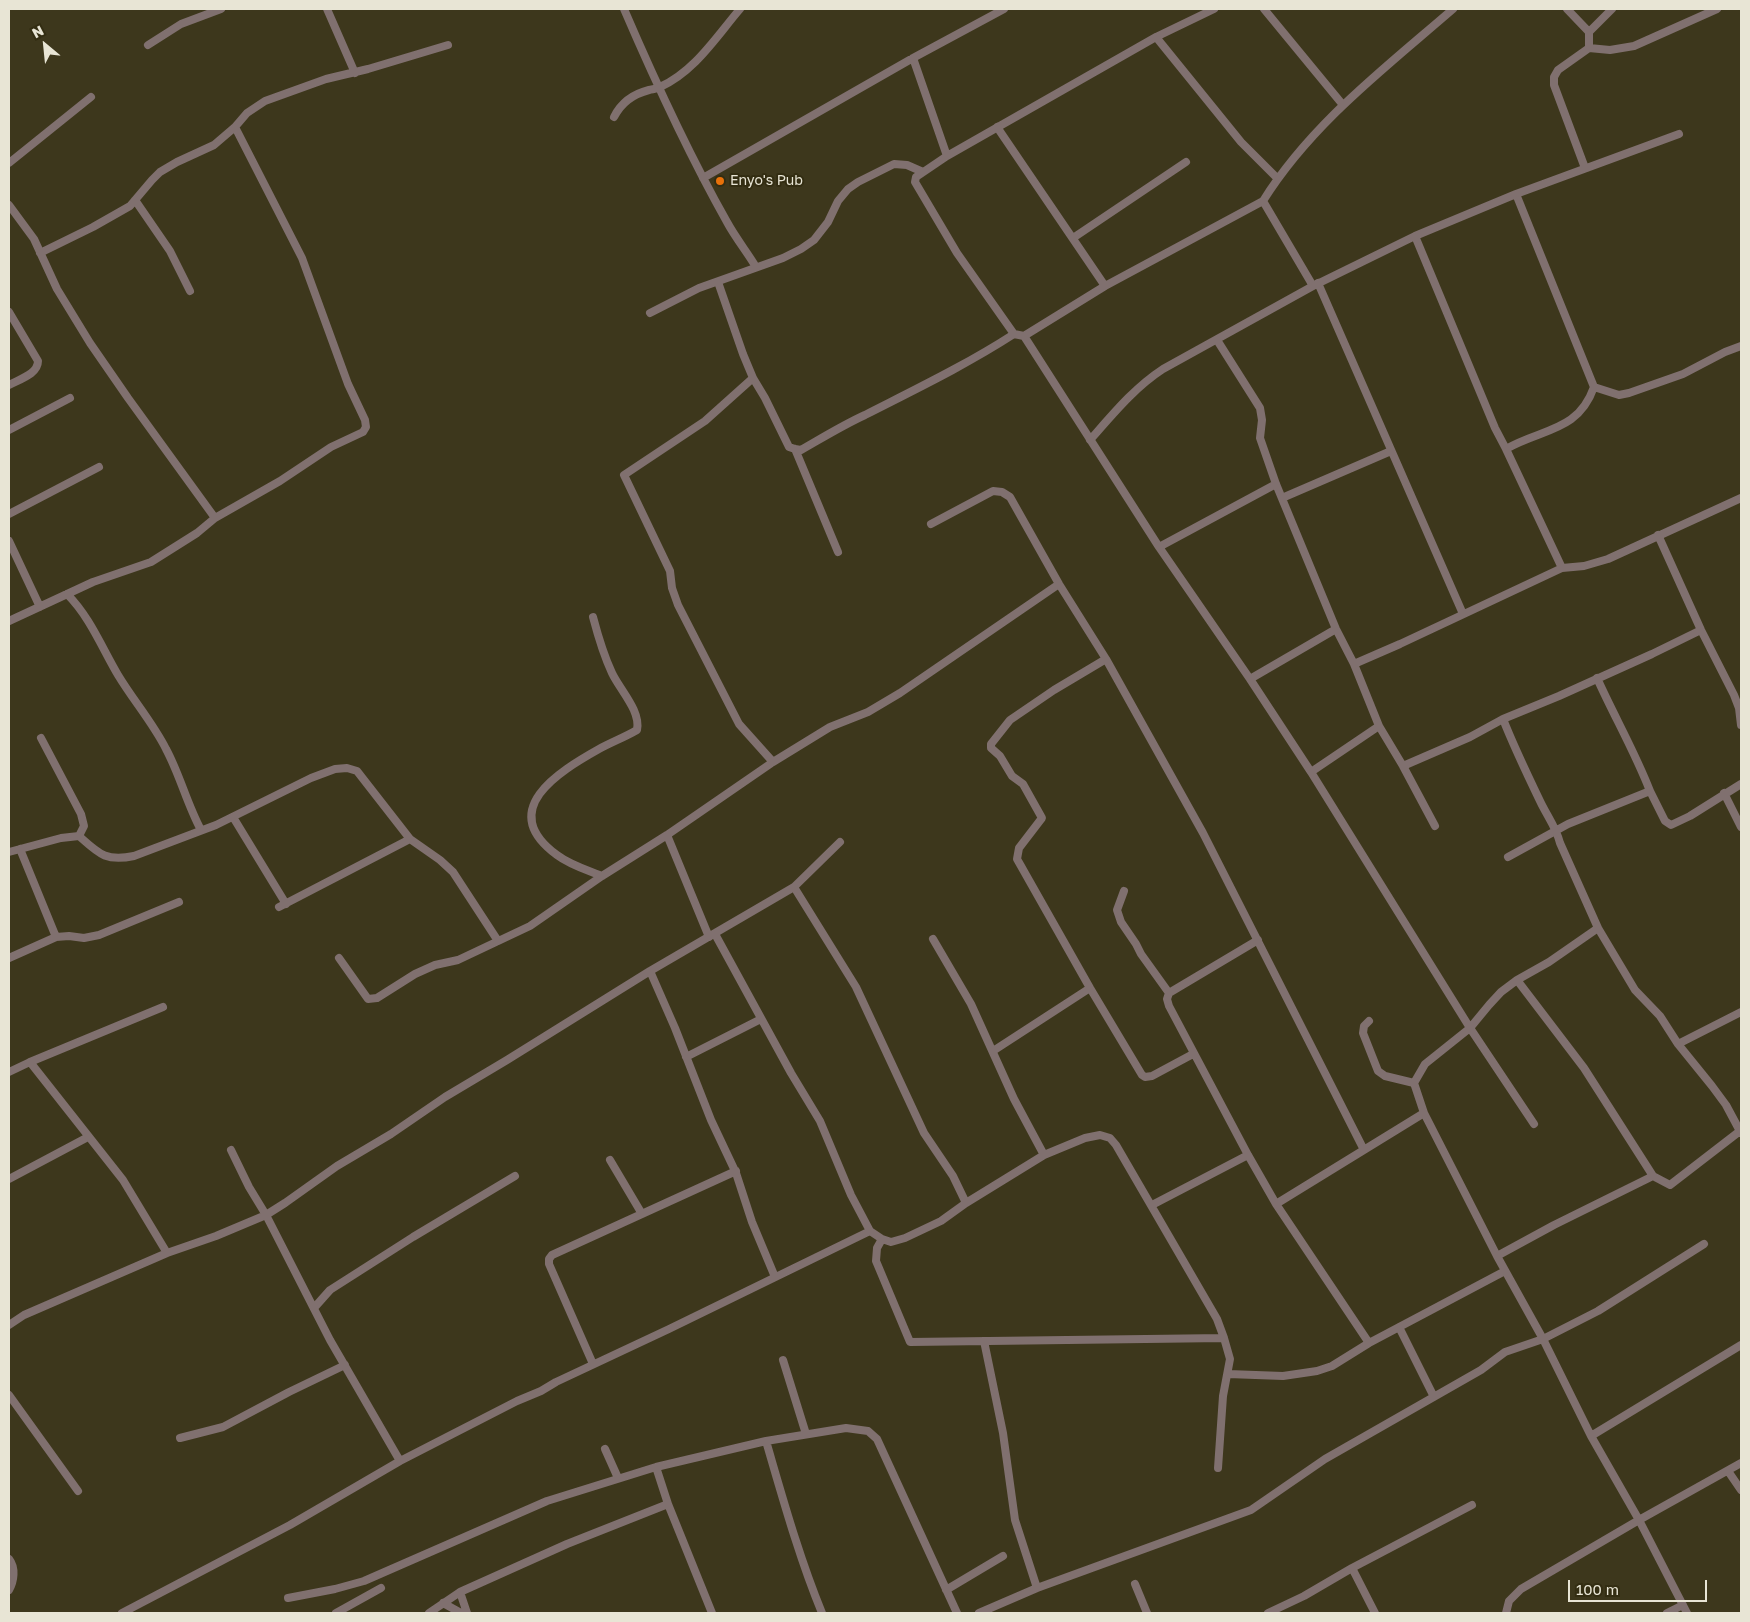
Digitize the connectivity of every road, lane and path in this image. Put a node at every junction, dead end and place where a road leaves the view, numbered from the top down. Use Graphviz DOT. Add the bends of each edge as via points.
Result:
graph roads {
  1 [pos="221,9"];
  2 [pos="327,9"];
  3 [pos="624,9"];
  4 [pos="740,9"];
  5 [pos="1004,9"];
  6 [pos="1214,9"];
  7 [pos="1264,9"];
  8 [pos="1453,9"];
  9 [pos="1567,9"];
  10 [pos="1612,9"];
  11 [pos="1717,9"];
  12 [pos="1589,32"];
  13 [pos="1156,37"];
  14 [pos="148,45"];
  15 [pos="448,45"];
  16 [pos="1589,48"];
  17 [pos="912,58"];
  18 [pos="355,73"];
  19 [pos="658,88"];
  20 [pos="92,97"];
  21 [pos="1343,105"];
  22 [pos="614,117"];
  23 [pos="235,127"];
  24 [pos="997,127"];
  25 [pos="1679,134"];
  26 [pos="947,156"];
  27 [pos="1186,162"];
  28 [pos="9,163"];
  29 [pos="1585,168"];
  30 [pos="923,172"];
  31 [pos="703,178"];
  32 [pos="1277,178"];
  33 [pos="1516,194"];
  34 [pos="135,200"];
  35 [pos="1263,201"];
  36 [pos="9,205"];
  37 [pos="1415,236"];
  38 [pos="1073,238"];
  39 [pos="40,253"];
  40 [pos="756,267"];
  41 [pos="718,282"];
  42 [pos="1316,284"];
  43 [pos="1105,286"];
  44 [pos="190,291"];
  45 [pos="9,312"];
  46 [pos="650,313"];
  47 [pos="1014,334"];
  48 [pos="1024,336"];
  49 [pos="1217,340"];
  50 [pos="1741,346"];
  51 [pos="753,378"];
  52 [pos="9,385"];
  53 [pos="1594,387"];
  54 [pos="70,398"];
  55 [pos="9,430"];
  56 [pos="1090,440"];
  57 [pos="1506,448"];
  58 [pos="795,450"];
  59 [pos="1390,451"];
  60 [pos="99,467"];
  61 [pos="1276,484"];
  62 [pos="1282,498"];
  63 [pos="1741,498"];
  64 [pos="9,514"];
  65 [pos="215,518"];
  66 [pos="931,524"];
  67 [pos="1658,535"];
  68 [pos="9,541"];
  69 [pos="1160,547"];
  70 [pos="838,552"];
  71 [pos="1562,568"];
  72 [pos="1059,584"];
  73 [pos="67,594"];
  74 [pos="40,607"];
  75 [pos="1463,614"];
  76 [pos="593,618"];
  77 [pos="9,621"];
  78 [pos="1336,629"];
  79 [pos="1701,630"];
  80 [pos="1106,659"];
  81 [pos="1354,664"];
  82 [pos="1597,678"];
  83 [pos="1250,679"];
  84 [pos="1740,708"];
  85 [pos="1503,719"];
  86 [pos="1741,725"];
  87 [pos="1379,726"];
  88 [pos="41,738"];
  89 [pos="772,762"];
  90 [pos="1403,766"];
  91 [pos="1311,772"];
  92 [pos="1741,784"];
  93 [pos="1650,791"];
  94 [pos="1724,793"];
  95 [pos="233,816"];
  96 [pos="1435,826"];
  97 [pos="1741,827"];
  98 [pos="201,830"];
  99 [pos="1557,830"];
  100 [pos="667,835"];
  101 [pos="79,836"];
  102 [pos="410,839"];
  103 [pos="840,842"];
  104 [pos="20,849"];
  105 [pos="9,852"];
  106 [pos="1508,857"];
  107 [pos="602,876"];
  108 [pos="794,887"];
  109 [pos="1124,891"];
  110 [pos="179,902"];
  111 [pos="1598,928"];
  112 [pos="712,936"];
  113 [pos="56,937"];
  114 [pos="933,939"];
  115 [pos="1258,940"];
  116 [pos="498,942"];
  117 [pos="9,958"];
  118 [pos="339,958"];
  119 [pos="650,971"];
  120 [pos="1517,980"];
  121 [pos="1090,988"];
  122 [pos="1169,993"];
  123 [pos="163,1007"];
  124 [pos="1741,1012"];
  125 [pos="761,1019"];
  126 [pos="1368,1020"];
  127 [pos="1470,1028"];
  128 [pos="1678,1044"];
  129 [pos="993,1051"];
  130 [pos="1193,1054"];
  131 [pos="686,1057"];
  132 [pos="30,1062"];
  133 [pos="9,1072"];
  134 [pos="1414,1083"];
  135 [pos="1424,1113"];
  136 [pos="1534,1124"];
  137 [pos="1740,1132"];
  138 [pos="88,1136"];
  139 [pos="231,1150"];
  140 [pos="1364,1150"];
  141 [pos="1044,1155"];
  142 [pos="1248,1155"];
  143 [pos="610,1160"];
  144 [pos="736,1171"];
  145 [pos="515,1176"];
  146 [pos="1653,1176"];
  147 [pos="9,1178"];
  148 [pos="966,1203"];
  149 [pos="1276,1204"];
  150 [pos="1152,1205"];
  151 [pos="266,1214"];
  152 [pos="642,1214"];
  153 [pos="870,1230"];
  154 [pos="882,1239"];
  155 [pos="1704,1244"];
  156 [pos="167,1252"];
  157 [pos="1496,1256"];
  158 [pos="1505,1271"];
  159 [pos="775,1277"];
  160 [pos="314,1308"];
  161 [pos="9,1325"];
  162 [pos="1400,1327"];
  163 [pos="1224,1338"];
  164 [pos="1543,1339"];
  165 [pos="984,1341"];
  166 [pos="1369,1343"];
  167 [pos="1741,1345"];
  168 [pos="783,1360"];
  169 [pos="593,1364"];
  170 [pos="345,1365"];
  171 [pos="1228,1374"];
  172 [pos="9,1395"];
  173 [pos="1434,1397"];
  174 [pos="806,1434"];
  175 [pos="1591,1436"];
  176 [pos="180,1438"];
  177 [pos="766,1441"];
  178 [pos="605,1449"];
  179 [pos="400,1461"];
  180 [pos="1741,1463"];
  181 [pos="656,1467"];
  182 [pos="1218,1468"];
  183 [pos="1728,1471"];
  184 [pos="618,1478"];
  185 [pos="1741,1490"];
  186 [pos="78,1491"];
  187 [pos="668,1504"];
  188 [pos="1472,1506"];
  189 [pos="1639,1520"];
  190 [pos="1003,1556"];
  191 [pos="9,1559"];
  192 [pos="1352,1568"];
  193 [pos="1135,1584"];
  194 [pos="381,1588"];
  195 [pos="1037,1588"];
  196 [pos="9,1590"];
  197 [pos="946,1590"];
  198 [pos="460,1592"];
  199 [pos="288,1598"];
  200 [pos="443,1603"];
  201 [pos="1683,1605"];
  202 [pos="122,1613"];
  203 [pos="336,1613"];
  204 [pos="429,1613"];
  205 [pos="461,1613"];
  206 [pos="467,1613"];
  207 [pos="712,1613"];
  208 [pos="822,1613"];
  209 [pos="957,1613"];
  210 [pos="980,1613"];
  211 [pos="1147,1613"];
  212 [pos="1268,1613"];
  213 [pos="1376,1613"];
  214 [pos="1506,1613"];
  215 [pos="1667,1613"];
  216 [pos="1687,1613"];
  1 -- 14 [label="street" via="181,24"];
  2 -- 18 [label="street"];
  3 -- 19 [label="street"];
  4 -- 19 [label="street" via="690,68"];
  5 -- 17 [label="street"];
  6 -- 13 [label="street"];
  7 -- 21 [label="street"];
  8 -- 21 [label="street"];
  9 -- 12 [label="street"];
  10 -- 12 [label="street"];
  11 -- 16 [label="street" via="1634,46 1610,50"];
  12 -- 16 [label="street"];
  13 -- 24 [label="street"];
  13 -- 32 [label="street" via="1242,142"];
  15 -- 18 [label="street"];
  16 -- 29 [label="street" via="1558,70 1554,77 1554,85"];
  17 -- 26 [label="street"];
  17 -- 31 [label="street"];
  18 -- 23 [label="street" via="326,79 265,101"];
  19 -- 22 [label="street" via="628,100"];
  19 -- 31 [label="street"];
  20 -- 28 [label="street"];
  21 -- 32 [label="street" via="1324,122"];
  23 -- 34 [label="street" via="214,145 160,172"];
  23 -- 65 [label="street" via="302,258 366,427 363,432 331,447"];
  24 -- 26 [label="street"];
  24 -- 38 [label="street"];
  25 -- 29 [label="street"];
  26 -- 30 [label="street"];
  27 -- 38 [label="street"];
  29 -- 33 [label="street"];
  30 -- 40 [label="street" via="894,164 858,182 838,201 814,240 795,253"];
  30 -- 47 [label="street" via="916,176 917,187 957,254"];
  31 -- 40 [label="street"];
  32 -- 35 [label="street"];
  33 -- 37 [label="street"];
  33 -- 53 [label="street"];
  34 -- 39 [label="street" via="93,227"];
  34 -- 44 [label="street" via="170,251"];
  35 -- 42 [label="street"];
  35 -- 43 [label="street"];
  36 -- 39 [label="street" via="34,239"];
  37 -- 42 [label="street"];
  37 -- 57 [label="street"];
  38 -- 43 [label="street"];
  39 -- 65 [label="street" via="57,289 90,343"];
  40 -- 41 [label="street"];
  41 -- 46 [label="street" via="698,288"];
  41 -- 51 [label="street"];
  42 -- 49 [label="street"];
  42 -- 59 [label="street"];
  43 -- 48 [label="street"];
  45 -- 52 [label="street" via="38,366 36,371"];
  47 -- 48 [label="street"];
  47 -- 58 [label="street" via="940,378 801,450"];
  48 -- 56 [label="street"];
  49 -- 56 [label="street" via="1144,381"];
  49 -- 61 [label="street" via="1262,414 1260,438"];
  50 -- 53 [label="street" via="1683,374 1629,393 1619,395"];
  51 -- 58 [label="street" via="789,447"];
  51 -- 89 [label="street" via="705,421 624,475 670,571 678,605 714,676 739,724"];
  53 -- 57 [label="street" via="1590,400 1571,421"];
  54 -- 55 [label="street"];
  56 -- 69 [label="street"];
  57 -- 71 [label="street"];
  58 -- 70 [label="street"];
  59 -- 62 [label="street"];
  59 -- 75 [label="street"];
  60 -- 64 [label="street"];
  61 -- 62 [label="street"];
  61 -- 69 [label="street"];
  62 -- 78 [label="street"];
  63 -- 67 [label="street"];
  65 -- 73 [label="street" via="198,534 151,562"];
  66 -- 72 [label="street" via="993,491 1002,492 1010,497"];
  67 -- 71 [label="street" via="1608,559"];
  67 -- 79 [label="street"];
  68 -- 74 [label="street"];
  69 -- 83 [label="street"];
  71 -- 75 [label="street"];
  72 -- 80 [label="street"];
  72 -- 89 [label="street" via="900,693 868,712 830,727"];
  73 -- 74 [label="street"];
  73 -- 98 [label="street" via="85,616 162,741"];
  74 -- 77 [label="street"];
  75 -- 81 [label="street"];
  76 -- 107 [label="street" via="612,673 637,716 637,730 563,771 536,798 531,816 532,828 557,856"];
  78 -- 81 [label="street"];
  78 -- 83 [label="street"];
  79 -- 82 [label="street"];
  79 -- 84 [label="street"];
  80 -- 115 [label="street" via="1203,833"];
  80 -- 121 [label="street" via="1010,720 991,744 1012,776 1023,784 1042,818 1018,848 1017,859"];
  81 -- 87 [label="street"];
  82 -- 85 [label="street"];
  82 -- 93 [label="street"];
  83 -- 91 [label="street"];
  84 -- 86 [label="street"];
  85 -- 90 [label="street"];
  85 -- 99 [label="street" via="1526,774"];
  87 -- 90 [label="street"];
  87 -- 91 [label="street"];
  88 -- 101 [label="street" via="81,814 84,826"];
  89 -- 100 [label="street"];
  90 -- 96 [label="street"];
  91 -- 127 [label="street"];
  92 -- 94 [label="street"];
  93 -- 94 [label="street" via="1665,821 1671,824 1690,816"];
  93 -- 99 [label="street"];
  94 -- 97 [label="street"];
  95 -- 98 [label="street"];
  95 -- 102 [label="street" via="311,778 348,768 357,771"];
  95 -- 102 [label="street" via="282,906"];
  98 -- 101 [label="street" via="121,859 102,856"];
  99 -- 106 [label="street"];
  99 -- 111 [label="street"];
  100 -- 107 [label="street"];
  100 -- 112 [label="street"];
  101 -- 104 [label="street"];
  102 -- 116 [label="street" via="453,872"];
  103 -- 108 [label="street"];
  104 -- 105 [label="street"];
  104 -- 113 [label="street"];
  107 -- 116 [label="street" via="530,926"];
  108 -- 112 [label="street"];
  108 -- 148 [label="street" via="856,987 924,1132 954,1176"];
  109 -- 122 [label="street" via="1117,910 1121,922"];
  110 -- 113 [label="street" via="98,935"];
  111 -- 120 [label="street"];
  111 -- 128 [label="street" via="1635,990 1660,1016"];
  112 -- 119 [label="street"];
  112 -- 125 [label="street"];
  113 -- 117 [label="street"];
  114 -- 129 [label="street" via="971,1004"];
  115 -- 122 [label="street"];
  115 -- 140 [label="street"];
  116 -- 118 [label="street" via="458,960 435,965 377,998 368,999"];
  119 -- 131 [label="street"];
  119 -- 151 [label="street" via="445,1097"];
  120 -- 127 [label="street" via="1489,1005"];
  120 -- 146 [label="street" via="1584,1068"];
  121 -- 129 [label="street"];
  121 -- 130 [label="street" via="1145,1077"];
  122 -- 130 [label="street" via="1166,999"];
  123 -- 132 [label="street"];
  124 -- 128 [label="street"];
  125 -- 131 [label="street"];
  125 -- 153 [label="street" via="820,1121 851,1195"];
  126 -- 134 [label="street" via="1363,1033 1378,1071 1385,1076"];
  127 -- 134 [label="street" via="1425,1064"];
  127 -- 136 [label="street"];
  128 -- 137 [label="street" via="1726,1105"];
  129 -- 141 [label="street"];
  130 -- 142 [label="street"];
  131 -- 144 [label="street"];
  132 -- 133 [label="street"];
  132 -- 138 [label="street"];
  134 -- 135 [label="street"];
  135 -- 140 [label="street"];
  135 -- 157 [label="street"];
  137 -- 146 [label="street" via="1670,1185"];
  138 -- 147 [label="street"];
  138 -- 156 [label="street" via="122,1180"];
  139 -- 151 [label="street"];
  140 -- 149 [label="street"];
  141 -- 148 [label="street"];
  141 -- 150 [label="street" via="1093,1136 1110,1138"];
  142 -- 149 [label="street"];
  142 -- 150 [label="street"];
  143 -- 152 [label="street"];
  144 -- 152 [label="street"];
  144 -- 159 [label="street" via="752,1222"];
  145 -- 160 [label="street" via="330,1290"];
  146 -- 157 [label="street"];
  148 -- 154 [label="street" via="941,1221 905,1238 891,1242"];
  149 -- 166 [label="street"];
  150 -- 163 [label="street"];
  151 -- 156 [label="street" via="216,1236"];
  151 -- 160 [label="street"];
  152 -- 169 [label="street" via="549,1259"];
  153 -- 154 [label="street"];
  153 -- 159 [label="street"];
  154 -- 165 [label="street" via="876,1261 910,1342"];
  155 -- 164 [label="street" via="1598,1312"];
  156 -- 161 [label="street" via="24,1315"];
  157 -- 158 [label="street"];
  158 -- 162 [label="street"];
  158 -- 164 [label="street"];
  159 -- 169 [label="street"];
  160 -- 170 [label="street"];
  162 -- 166 [label="street"];
  162 -- 173 [label="street"];
  163 -- 165 [label="street"];
  163 -- 171 [label="street" via="1230,1359"];
  164 -- 173 [label="street" via="1505,1352"];
  164 -- 175 [label="street"];
  165 -- 195 [label="street" via="1003,1433 1015,1520"];
  166 -- 171 [label="street" via="1332,1366 1317,1371 1283,1376"];
  167 -- 175 [label="street"];
  168 -- 174 [label="street"];
  169 -- 179 [label="street"];
  170 -- 176 [label="street" via="223,1428"];
  170 -- 179 [label="street"];
  171 -- 182 [label="street" via="1223,1396"];
  172 -- 186 [label="street"];
  173 -- 195 [label="street" via="1325,1459 1251,1510"];
  174 -- 177 [label="street"];
  174 -- 197 [label="street" via="846,1428 868,1431 877,1439"];
  175 -- 189 [label="street"];
  177 -- 181 [label="street"];
  177 -- 208 [label="street" via="805,1569"];
  178 -- 184 [label="street"];
  179 -- 202 [label="street" via="290,1525"];
  180 -- 183 [label="street"];
  181 -- 184 [label="street"];
  181 -- 187 [label="street"];
  183 -- 185 [label="street"];
  183 -- 189 [label="street"];
  184 -- 199 [label="street" via="547,1501 364,1580"];
  187 -- 198 [label="street" via="567,1544"];
  187 -- 207 [label="street"];
  188 -- 192 [label="street"];
  189 -- 201 [label="street"];
  189 -- 214 [label="street" via="1521,1589 1509,1601"];
  190 -- 197 [label="street"];
  191 -- 196 [label="street" via="14,1581"];
  192 -- 212 [label="street"];
  192 -- 213 [label="street"];
  193 -- 211 [label="street"];
  194 -- 203 [label="street"];
  195 -- 210 [label="street"];
  197 -- 209 [label="street"];
  198 -- 200 [label="street"];
  198 -- 206 [label="street"];
  200 -- 204 [label="street"];
  200 -- 205 [label="street"];
  201 -- 215 [label="street"];
  201 -- 216 [label="street"];
}
